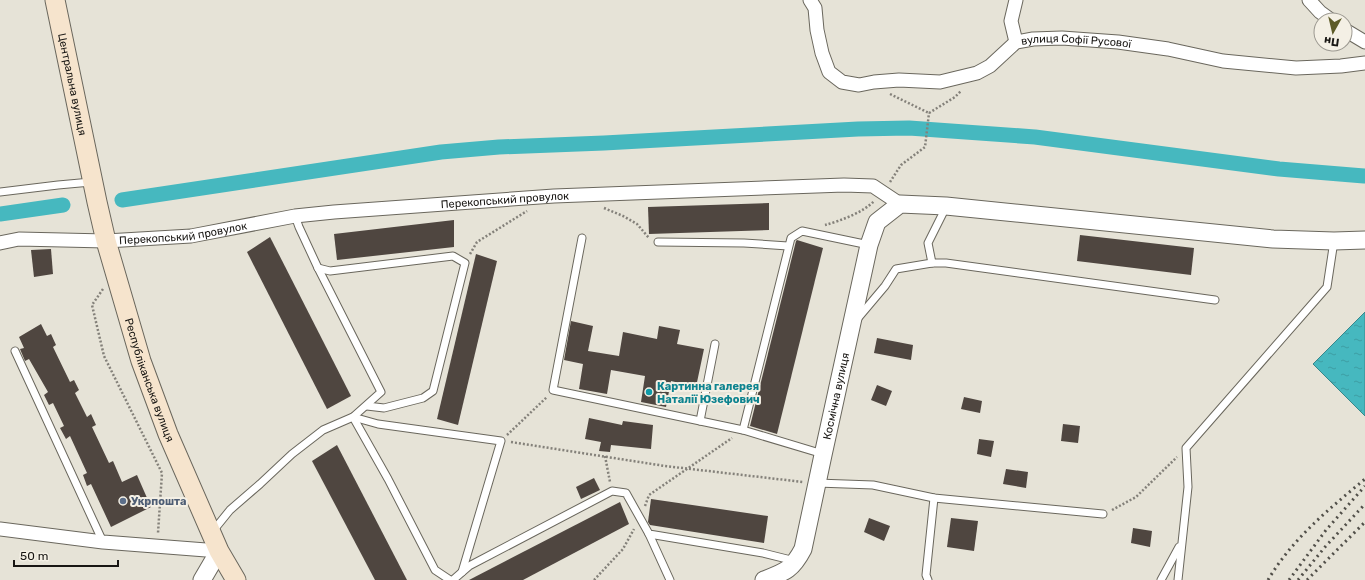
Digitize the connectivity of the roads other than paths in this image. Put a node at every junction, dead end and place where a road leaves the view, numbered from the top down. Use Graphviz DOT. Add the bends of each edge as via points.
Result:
graph roads {
  1 [pos="55,0"];
  2 [pos="810,0"];
  3 [pos="1016,0"];
  4 [pos="1309,0"];
  5 [pos="1320,12"];
  6 [pos="1353,35"];
  7 [pos="1016,42"];
  8 [pos="1365,42"];
  9 [pos="1365,63"];
  10 [pos="91,176"];
  11 [pos="0,192"];
  12 [pos="900,204"];
  13 [pos="946,206"];
  14 [pos="295,216"];
  15 [pos="582,238"];
  16 [pos="1365,240"];
  17 [pos="1334,241"];
  18 [pos="106,242"];
  19 [pos="658,242"];
  20 [pos="0,243"];
  21 [pos="788,246"];
  22 [pos="869,246"];
  23 [pos="932,263"];
  24 [pos="318,268"];
  25 [pos="1215,300"];
  26 [pos="851,326"];
  27 [pos="715,344"];
  28 [pos="15,351"];
  29 [pos="367,406"];
  30 [pos="353,417"];
  31 [pos="700,421"];
  32 [pos="743,430"];
  33 [pos="823,454"];
  34 [pos="817,483"];
  35 [pos="934,498"];
  36 [pos="1103,514"];
  37 [pos="0,530"];
  38 [pos="212,533"];
  39 [pos="649,534"];
  40 [pos="103,542"];
  41 [pos="1181,545"];
  42 [pos="220,551"];
  43 [pos="797,561"];
  44 [pos="462,572"];
  45 [pos="202,580"];
  46 [pos="212,580"];
  47 [pos="220,580"];
  48 [pos="236,580"];
  49 [pos="450,580"];
  50 [pos="453,580"];
  51 [pos="670,580"];
  52 [pos="764,580"];
  53 [pos="928,580"];
  54 [pos="1161,580"];
  55 [pos="1178,580"];
  1 -- 10 [label="main road, Центральна вулиця"];
  2 -- 7 [label="street, вулиця Софії Русової" via="815,8 822,53 829,72 842,82 859,85 900,80 940,82 976,73 990,66"];
  3 -- 7 [label="street" via="1011,21"];
  4 -- 5 [label="street"];
  6 -- 8 [label="street"];
  7 -- 9 [label="street, вулиця Софії Русової" via="1062,38 1118,42 1168,49 1223,61 1296,68"];
  10 -- 11 [label="lane" via="58,185"];
  10 -- 18 [label="main road, Республіканська вулиця"];
  12 -- 13 [label="street"];
  12 -- 14 [label="street, Перекопський провулок" via="873,186 844,185 554,196"];
  12 -- 22 [label="street, Космічна вулиця" via="877,222"];
  13 -- 17 [label="street" via="1273,239"];
  13 -- 23 [label="lane" via="928,243"];
  14 -- 18 [label="street, Перекопський провулок" via="191,236"];
  14 -- 24 [label="lane"];
  15 -- 31 [label="lane" via="553,390"];
  16 -- 17 [label="street"];
  17 -- 41 [label="lane" via="1327,287 1186,448 1188,487"];
  18 -- 20 [label="street, Перекопський провулок" via="19,239"];
  18 -- 38 [label="main road, Республіканська вулиця" via="141,361 168,434"];
  19 -- 21 [label="lane"];
  21 -- 22 [label="lane" via="791,238 802,231"];
  21 -- 32 [label="lane"];
  22 -- 26 [label="street, Космічна вулиця"];
  23 -- 25 [label="lane"];
  23 -- 26 [label="lane" via="896,269"];
  24 -- 29 [label="lane" via="381,392"];
  24 -- 29 [label="lane" via="330,271 453,256 465,263 433,391 423,398 384,408"];
  26 -- 33 [label="street, Космічна вулиця"];
  27 -- 31 [label="lane"];
  28 -- 40 [label="lane"];
  29 -- 30 [label="lane"];
  30 -- 38 [label="lane" via="324,430 292,454 230,510"];
  30 -- 44 [label="lane" via="378,424 501,441"];
  30 -- 49 [label="lane" via="435,570"];
  31 -- 32 [label="lane"];
  32 -- 33 [label="lane"];
  33 -- 34 [label="street, Космічна вулиця"];
  34 -- 35 [label="lane" via="873,486"];
  34 -- 43 [label="street, Космічна вулиця" via="803,549"];
  35 -- 36 [label="lane"];
  35 -- 53 [label="lane" via="926,575"];
  37 -- 40 [label="street"];
  38 -- 42 [label="main road, Республіканська вулиця"];
  39 -- 43 [label="lane"];
  39 -- 44 [label="lane" via="626,493 612,491 468,566"];
  39 -- 51 [label="lane"];
  40 -- 42 [label="street"];
  41 -- 54 [label="lane"];
  41 -- 55 [label="lane"];
  42 -- 45 [label="street"];
  42 -- 48 [label="main road, Республіканська вулиця"];
  43 -- 52 [label="street" via="786,571"];
  44 -- 50 [label="lane"];
  46 -- 47 [label="street"];
}
